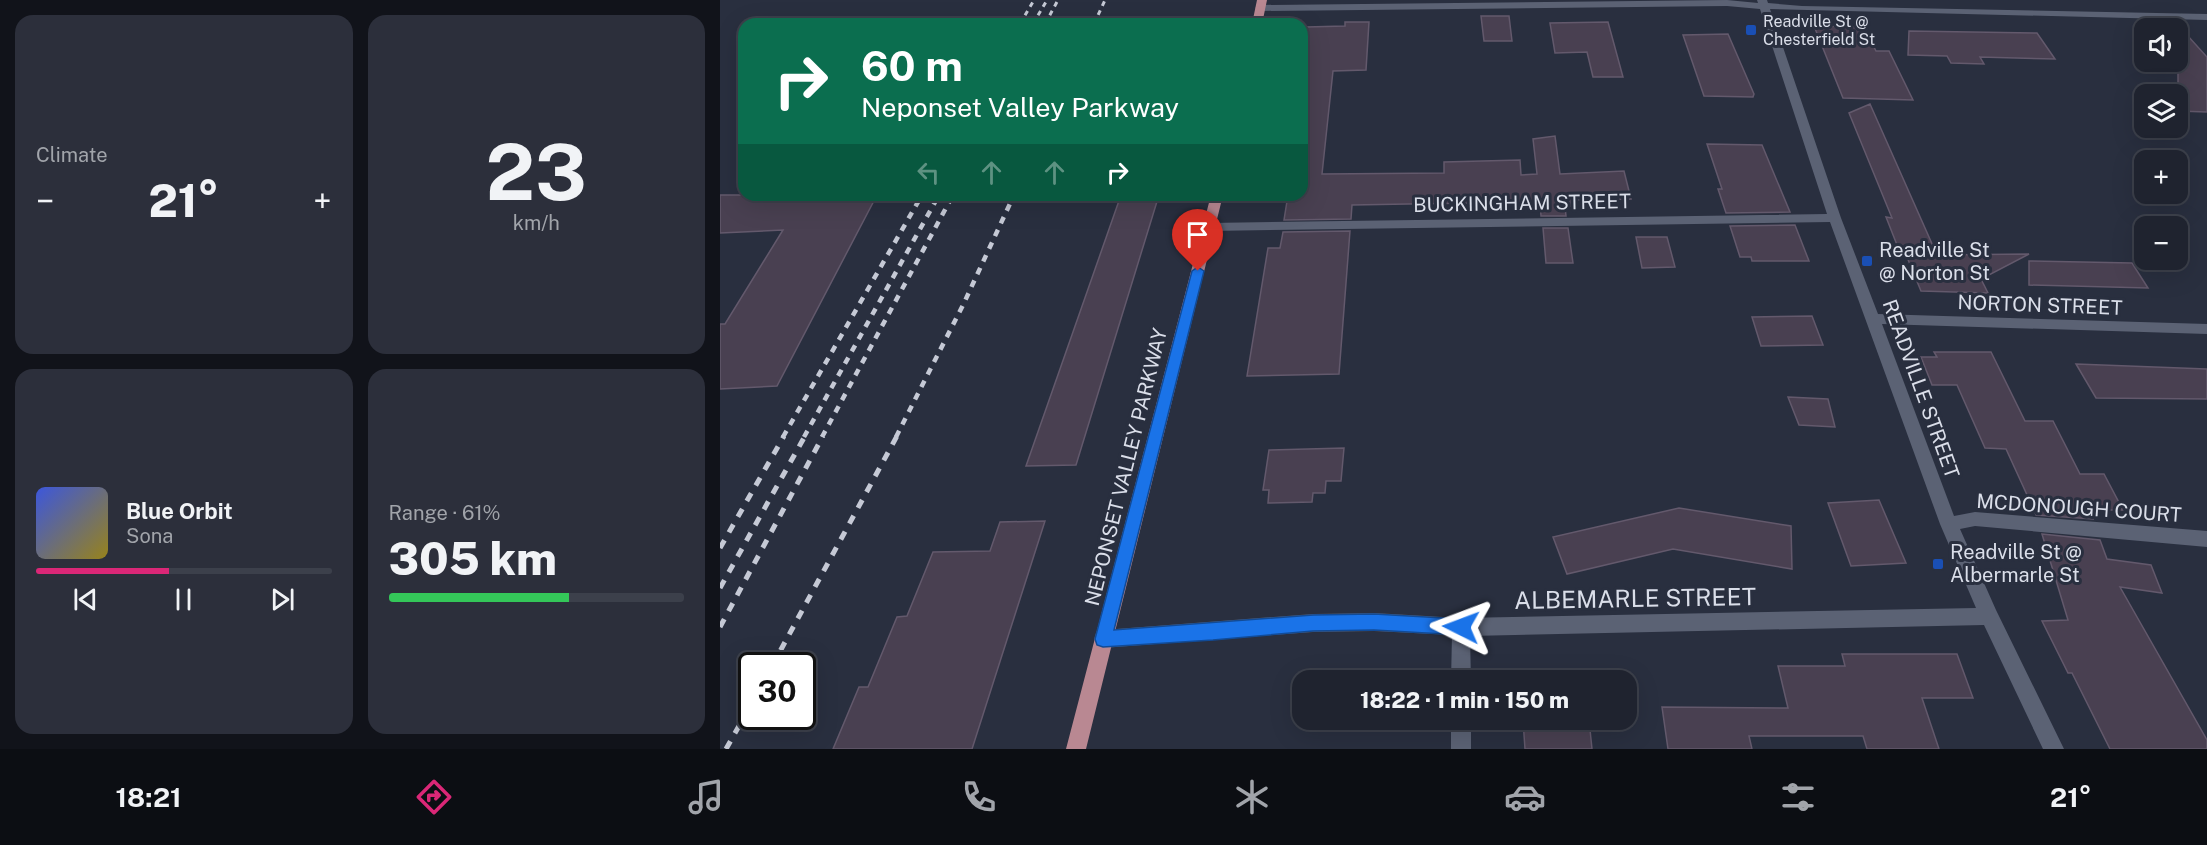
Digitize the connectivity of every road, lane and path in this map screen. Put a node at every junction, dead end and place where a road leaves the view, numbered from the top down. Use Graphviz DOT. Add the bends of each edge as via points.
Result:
graph roads {
  1 [pos="1762,2"];
  2 [pos="1261,4"];
  3 [pos="2207,17"];
  4 [pos="1216,201"];
  5 [pos="1835,218"];
  6 [pos="1209,227"];
  7 [pos="1873,319"];
  8 [pos="2207,329"];
  9 [pos="1948,524"];
  10 [pos="2207,539"];
  11 [pos="1989,616"];
  12 [pos="1461,627"];
  13 [pos="1103,639"];
  14 [pos="1461,670"];
  15 [pos="1461,730"];
  16 [pos="1076,749"];
  17 [pos="1461,749"];
  18 [pos="2054,749"];
  1 -- 2 [label="street"];
  1 -- 3 [label="street" via="1802,9"];
  1 -- 5 [label="street, READVILLE STREET"];
  4 -- 6 [label="main road, NEPONSET VALLEY PARKWAY"];
  5 -- 6 [label="street, BUCKINGHAM STREET"];
  5 -- 7 [label="street, READVILLE STREET"];
  6 -- 13 [label="main road, NEPONSET VALLEY PARKWAY"];
  7 -- 8 [label="street, NORTON STREET"];
  7 -- 9 [label="street, READVILLE STREET"];
  9 -- 10 [label="street, MCDONOUGH COURT" via="1975,519"];
  9 -- 11 [label="street, READVILLE STREET"];
  11 -- 12 [label="street, ALBEMARLE STREET"];
  11 -- 18 [label="street, READVILLE STREET"];
  12 -- 13 [label="street, ALBEMARLE STREET" via="1313,623"];
  12 -- 14 [label="street"];
  13 -- 16 [label="main road, NEPONSET VALLEY PARKWAY"];
  15 -- 17 [label="street"];
}
